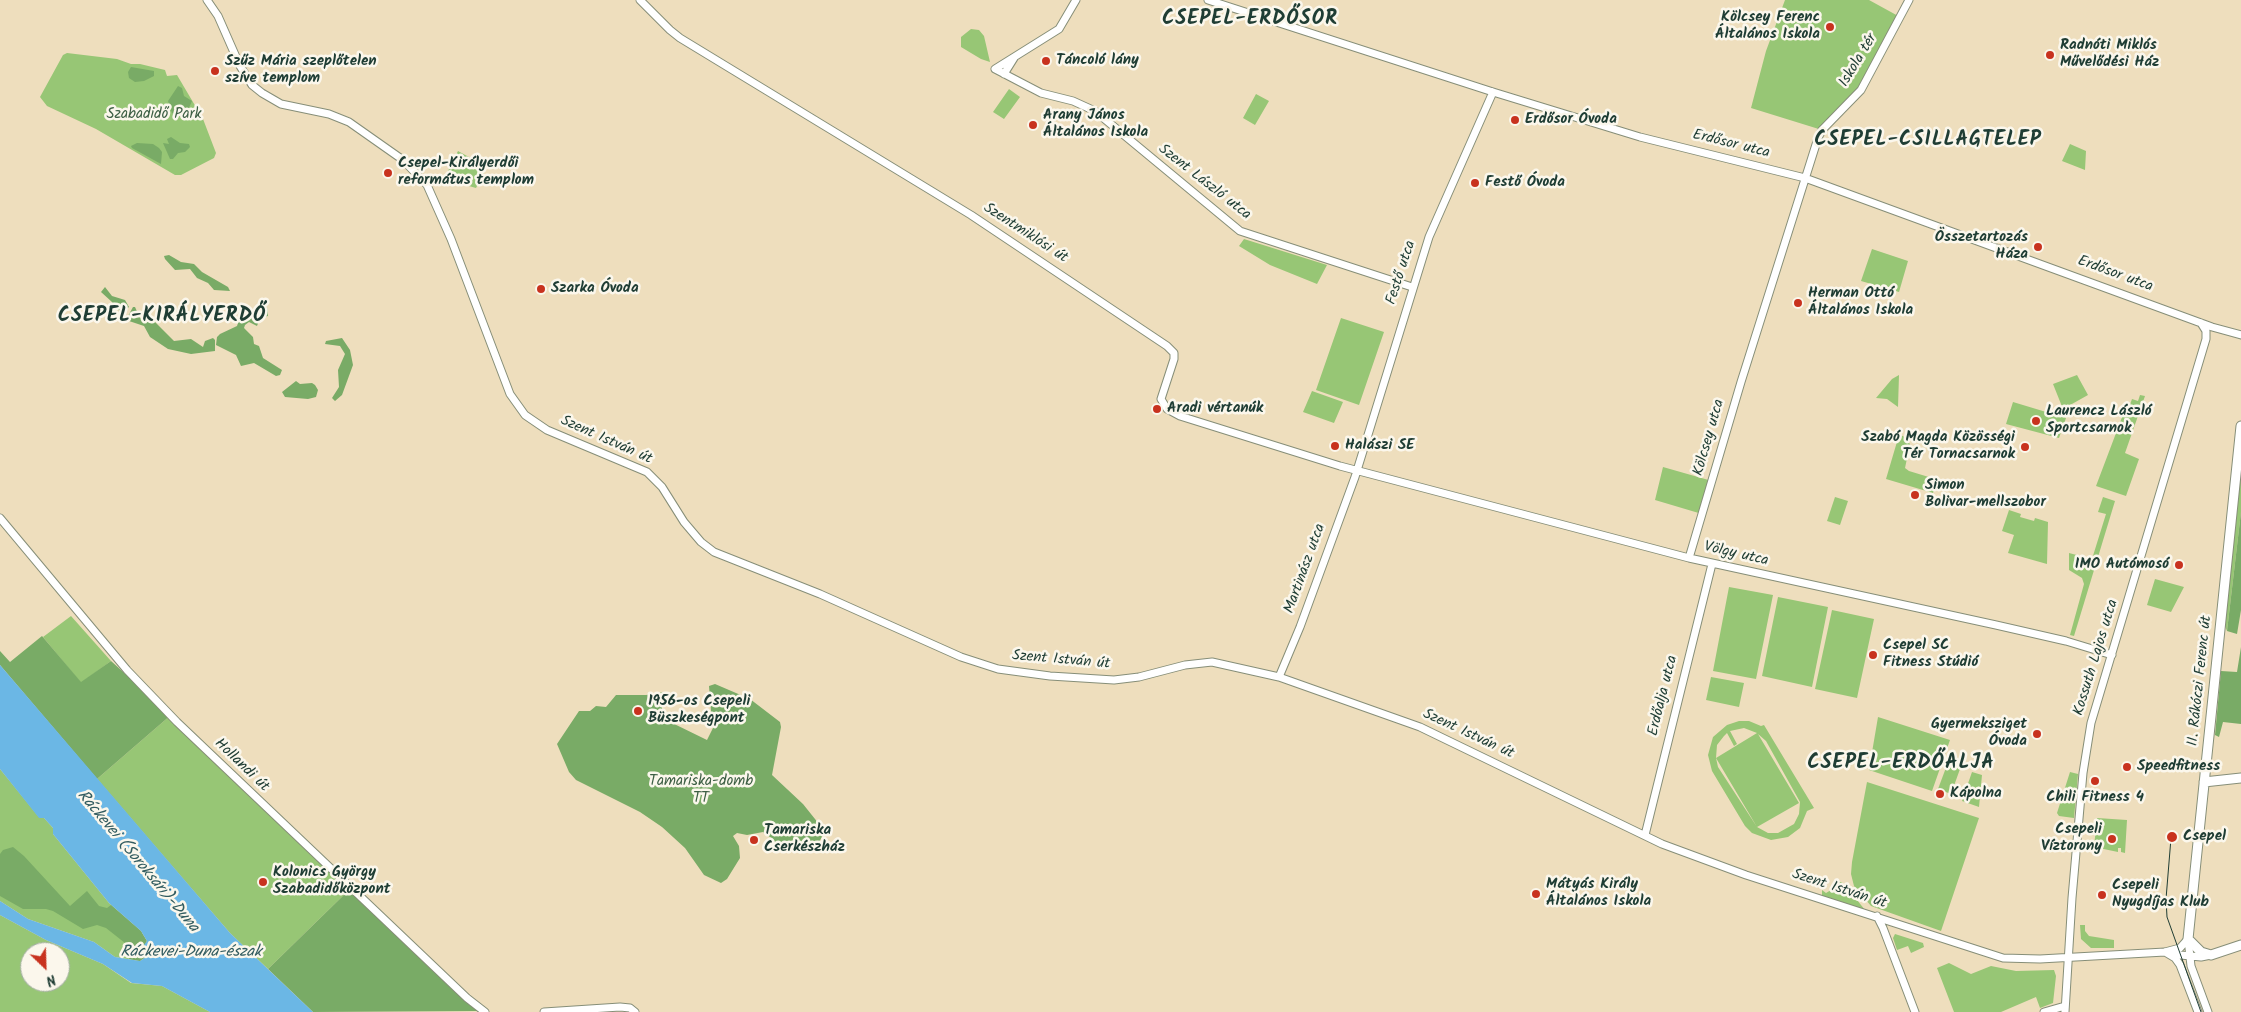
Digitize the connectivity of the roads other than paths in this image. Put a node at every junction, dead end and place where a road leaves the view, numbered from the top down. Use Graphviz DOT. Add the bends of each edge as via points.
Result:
graph roads {
  1 [pos="207,0"];
  2 [pos="640,0"];
  3 [pos="1076,0"];
  4 [pos="1208,0"];
  5 [pos="1910,0"];
  6 [pos="1015,56"];
  7 [pos="1004,74"];
  8 [pos="1493,92"];
  9 [pos="1805,178"];
  10 [pos="1412,287"];
  11 [pos="2201,323"];
  12 [pos="2224,331"];
  13 [pos="2241,335"];
  14 [pos="2205,342"];
  15 [pos="2241,426"];
  16 [pos="1357,469"];
  17 [pos="0,518"];
  18 [pos="1689,558"];
  19 [pos="1712,564"];
  20 [pos="2112,655"];
  21 [pos="1279,677"];
  22 [pos="2241,778"];
  23 [pos="2204,782"];
  24 [pos="1644,835"];
  25 [pos="1876,916"];
  26 [pos="1904,925"];
  27 [pos="2188,939"];
  28 [pos="1889,942"];
  29 [pos="2241,945"];
  30 [pos="2165,952"];
  31 [pos="2212,955"];
  32 [pos="2186,956"];
  33 [pos="2069,957"];
  34 [pos="2201,957"];
  35 [pos="2180,966"];
  36 [pos="2194,973"];
  37 [pos="2065,1009"];
  38 [pos="622,1011"];
  39 [pos="485,1012"];
  40 [pos="544,1012"];
  41 [pos="635,1012"];
  42 [pos="1915,1012"];
  43 [pos="2044,1012"];
  44 [pos="2198,1012"];
  45 [pos="2208,1012"];
  1 -- 21 [label="street, Szent István út" via="252,85 281,104 329,114 349,122 402,160 427,185 510,394 525,415 546,430 647,472 662,487 684,522 714,552 998,670 1114,680 1212,662"];
  2 -- 16 [label="street, Szentmiklósi út" via="680,38 971,215 1167,346 1174,353 1174,359 1160,399 1170,412 1272,446"];
  3 -- 6 [label="street" via="1059,29"];
  4 -- 8 [label="street, Erdősor utca"];
  5 -- 9 [label="street, Iskola tér" via="1861,90 1822,130"];
  6 -- 7 [label="street"];
  6 -- 7 [label="street, Szent László utca" via="994,69"];
  7 -- 10 [label="street, Szent László utca" via="1041,92 1095,111 1240,231"];
  8 -- 9 [label="street, Erdősor utca" via="1640,137"];
  8 -- 10 [label="street, Festő utca" via="1429,237"];
  9 -- 11 [label="street, Erdősor utca"];
  9 -- 18 [label="street, Kölcsey utca"];
  10 -- 16 [label="street, Festő utca"];
  11 -- 12 [label="street, Erdősor utca"];
  11 -- 14 [label="street, Kossuth Lajos utca" via="2207,332"];
  12 -- 13 [label="street, Erdősor utca"];
  12 -- 14 [label="street" via="2215,332"];
  14 -- 20 [label="street, Kossuth Lajos utca"];
  15 -- 23 [label="main road, II. Rákóczi Ferenc út"];
  16 -- 18 [label="street, Völgy utca"];
  16 -- 21 [label="street, Martinász utca"];
  17 -- 39 [label="street, Hollandi út" via="127,670 177,722"];
  18 -- 19 [label="street, Völgy utca"];
  19 -- 20 [label="street, Völgy utca" via="2004,627"];
  19 -- 24 [label="street, Erdőalja utca"];
  20 -- 33 [label="street, Kossuth Lajos utca" via="2091,723 2083,773"];
  21 -- 24 [label="street, Szent István út" via="1420,727"];
  22 -- 23 [label="main road"];
  23 -- 27 [label="main road, II. Rákóczi Ferenc út"];
  24 -- 25 [label="street, Szent István út" via="1746,875"];
  25 -- 26 [label="street, Szent István út"];
  25 -- 28 [label="street"];
  26 -- 28 [label="street" via="1892,928"];
  26 -- 33 [label="street, Szent István út" via="2003,958"];
  27 -- 30 [label="street, Szent István út" via="2180,948"];
  27 -- 31 [label="main road" via="2201,952"];
  27 -- 32 [label="street, II. Rákóczi Ferenc út"];
  28 -- 42 [label="street"];
  29 -- 31 [label="main road"];
  30 -- 32 [label="street, Szent István út"];
  30 -- 33 [label="street, Szent István út"];
  30 -- 35 [label="street"];
  31 -- 34 [label="street, Szent István út"];
  32 -- 34 [label="street, Szent István út"];
  32 -- 35 [label="street, II. Rákóczi Ferenc út"];
  32 -- 36 [label="street"];
  33 -- 37 [label="street, Kossuth Lajos utca"];
  34 -- 36 [label="street" via="2195,963"];
  35 -- 44 [label="street"];
  36 -- 45 [label="street"];
  37 -- 43 [label="street"];
  38 -- 40 [label="street"];
  38 -- 41 [label="street" via="630,1008"];
}
